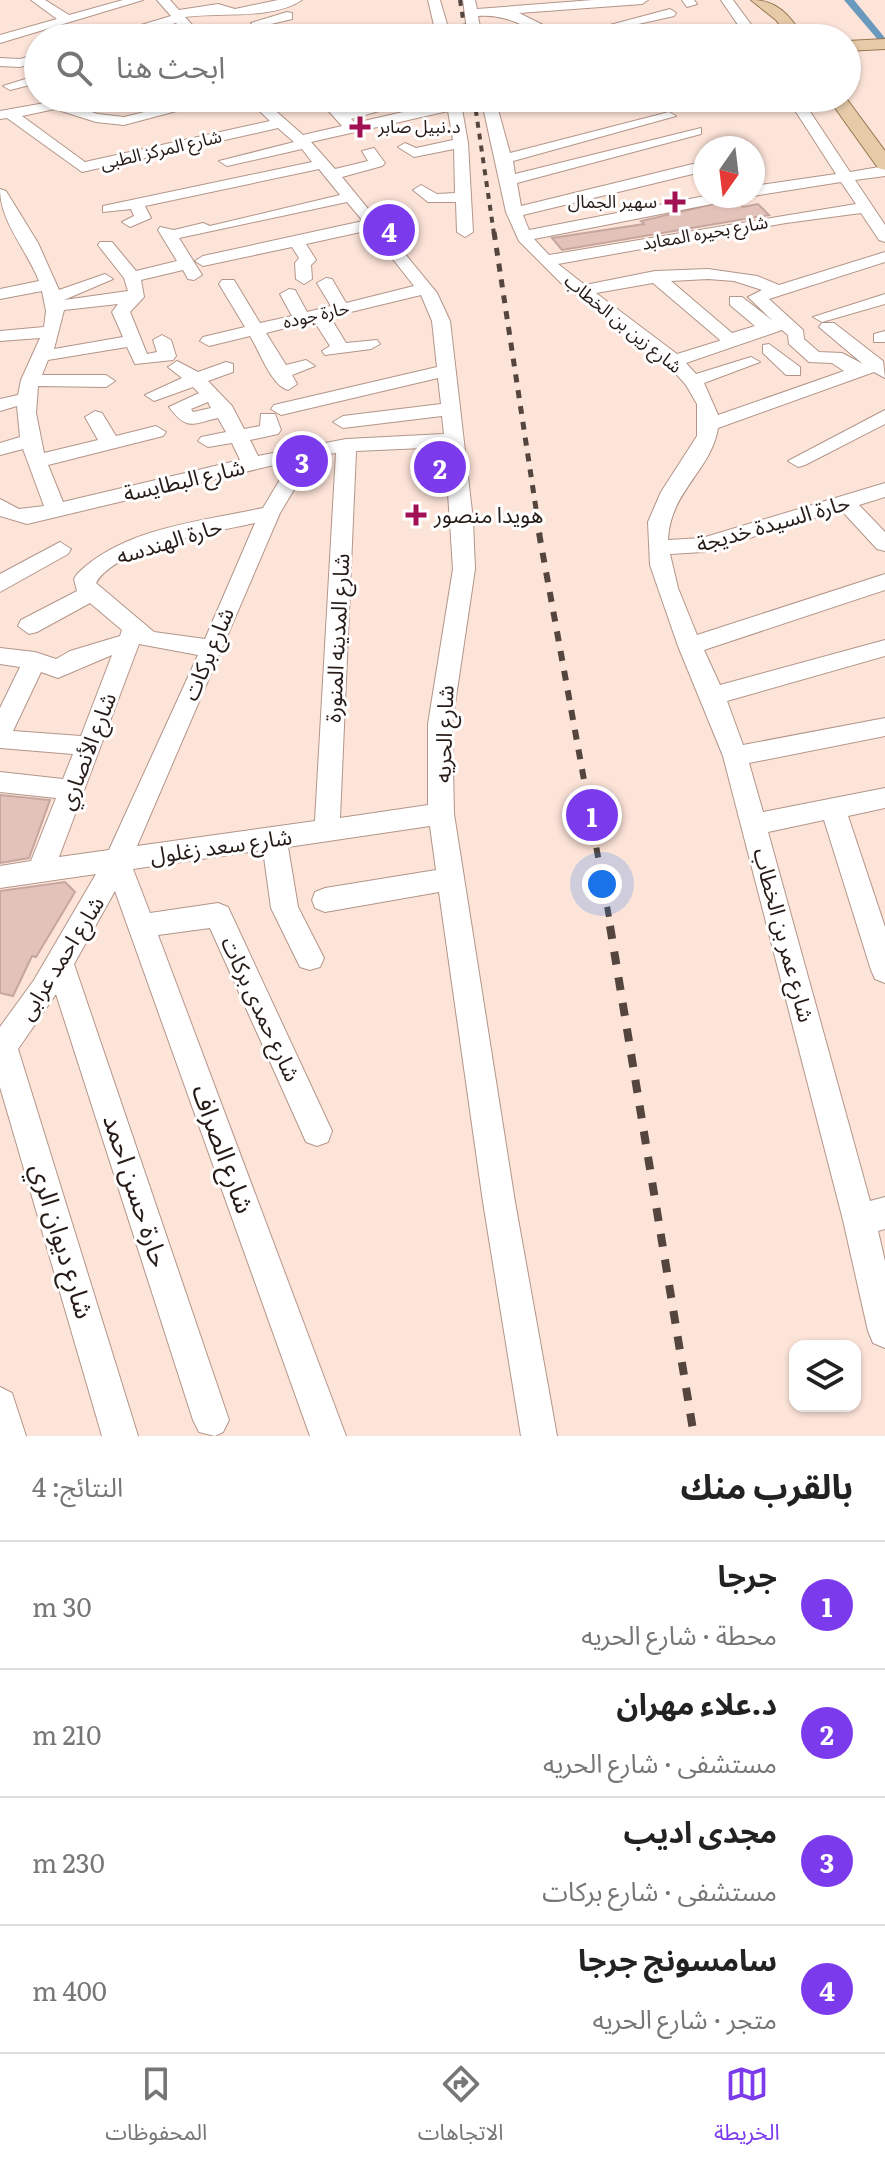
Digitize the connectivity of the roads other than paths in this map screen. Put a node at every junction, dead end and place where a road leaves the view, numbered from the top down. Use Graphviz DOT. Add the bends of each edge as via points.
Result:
graph roads {
  1 [pos="37,0"];
  2 [pos="137,0"];
  3 [pos="163,0"];
  4 [pos="434,0"];
  5 [pos="486,0"];
  6 [pos="642,0"];
  7 [pos="727,0"];
  8 [pos="759,0"];
  9 [pos="629,1"];
  10 [pos="470,7"];
  11 [pos="502,10"];
  12 [pos="294,12"];
  13 [pos="670,13"];
  14 [pos="177,16"];
  15 [pos="642,18"];
  16 [pos="67,20"];
  17 [pos="53,24"];
  18 [pos="151,24"];
  19 [pos="184,24"];
  20 [pos="258,24"];
  21 [pos="440,24"];
  22 [pos="533,24"];
  23 [pos="620,24"];
  24 [pos="744,24"];
  25 [pos="787,24"];
  26 [pos="24,32"];
  27 [pos="0,39"];
  28 [pos="885,41"];
  29 [pos="861,42"];
  30 [pos="0,62"];
  31 [pos="24,62"];
  32 [pos="24,83"];
  33 [pos="10,86"];
  34 [pos="80,112"];
  35 [pos="115,112"];
  36 [pos="161,112"];
  37 [pos="269,112"];
  38 [pos="338,112"];
  39 [pos="367,112"];
  40 [pos="400,112"];
  41 [pos="455,112"];
  42 [pos="492,112"];
  43 [pos="803,112"];
  44 [pos="847,112"];
  45 [pos="5,114"];
  46 [pos="669,116"];
  47 [pos="124,121"];
  48 [pos="348,122"];
  49 [pos="281,123"];
  50 [pos="696,131"];
  51 [pos="302,142"];
  52 [pos="461,143"];
  53 [pos="405,147"];
  54 [pos="369,151"];
  55 [pos="693,152"];
  56 [pos="681,155"];
  57 [pos="504,159"];
  58 [pos="227,161"];
  59 [pos="885,164"];
  60 [pos="327,169"];
  61 [pos="693,169"];
  62 [pos="885,171"];
  63 [pos="269,175"];
  64 [pos="844,175"];
  65 [pos="509,180"];
  66 [pos="234,182"];
  67 [pos="765,189"];
  68 [pos="421,190"];
  69 [pos="283,192"];
  70 [pos="350,197"];
  71 [pos="464,197"];
  72 [pos="245,199"];
  73 [pos="136,203"];
  74 [pos="693,203"];
  75 [pos="2,205"];
  76 [pos="865,208"];
  77 [pos="109,209"];
  78 [pos="514,212"];
  79 [pos="130,222"];
  80 [pos="374,224"];
  81 [pos="465,232"];
  82 [pos="524,236"];
  83 [pos="885,237"];
  84 [pos="296,240"];
  85 [pos="106,245"];
  86 [pos="257,249"];
  87 [pos="885,257"];
  88 [pos="545,261"];
  89 [pos="195,267"];
  90 [pos="268,270"];
  91 [pos="655,276"];
  92 [pos="704,276"];
  93 [pos="132,277"];
  94 [pos="105,279"];
  95 [pos="304,279"];
  96 [pos="176,282"];
  97 [pos="326,283"];
  98 [pos="424,289"];
  99 [pos="776,290"];
  100 [pos="582,291"];
  101 [pos="717,293"];
  102 [pos="0,294"];
  103 [pos="289,294"];
  104 [pos="51,296"];
  105 [pos="885,299"];
  106 [pos="736,301"];
  107 [pos="138,304"];
  108 [pos="341,309"];
  109 [pos="310,316"];
  110 [pos="777,326"];
  111 [pos="255,329"];
  112 [pos="51,332"];
  113 [pos="0,336"];
  114 [pos="729,339"];
  115 [pos="162,340"];
  116 [pos="132,341"];
  117 [pos="209,341"];
  118 [pos="371,344"];
  119 [pos="800,344"];
  120 [pos="42,356"];
  121 [pos="672,361"];
  122 [pos="751,362"];
  123 [pos="306,366"];
  124 [pos="177,367"];
  125 [pos="226,368"];
  126 [pos="881,369"];
  127 [pos="444,371"];
  128 [pos="793,371"];
  129 [pos="858,372"];
  130 [pos="196,378"];
  131 [pos="106,381"];
  132 [pos="693,381"];
  133 [pos="28,389"];
  134 [pos="153,393"];
  135 [pos="212,394"];
  136 [pos="0,405"];
  137 [pos="450,409"];
  138 [pos="225,410"];
  139 [pos="885,416"];
  140 [pos="95,417"];
  141 [pos="710,424"];
  142 [pos="156,432"];
  143 [pos="344,433"];
  144 [pos="239,436"];
  145 [pos="455,440"];
  146 [pos="28,441"];
  147 [pos="208,441"];
  148 [pos="110,443"];
  149 [pos="0,449"];
  150 [pos="307,451"];
  151 [pos="38,461"];
  152 [pos="798,461"];
  153 [pos="252,464"];
  154 [pos="885,490"];
  155 [pos="845,502"];
  156 [pos="56,510"];
  157 [pos="270,513"];
  158 [pos="9,517"];
  159 [pos="884,544"];
  160 [pos="659,548"];
  161 [pos="60,549"];
  162 [pos="885,582"];
  163 [pos="0,584"];
  164 [pos="92,592"];
  165 [pos="29,626"];
  166 [pos="131,636"];
  167 [pos="689,646"];
  168 [pos="885,648"];
  169 [pos="212,649"];
  170 [pos="0,656"];
  171 [pos="35,660"];
  172 [pos="713,696"];
  173 [pos="885,727"];
  174 [pos="0,736"];
  175 [pos="88,746"];
  176 [pos="735,756"];
  177 [pos="0,782"];
  178 [pos="72,790"];
  179 [pos="885,798"];
  180 [pos="833,808"];
  181 [pos="441,814"];
  182 [pos="754,824"];
  183 [pos="327,831"];
  184 [pos="274,839"];
  185 [pos="117,861"];
  186 [pos="40,872"];
  187 [pos="0,877"];
  188 [pos="451,879"];
  189 [pos="325,900"];
  190 [pos="141,926"];
  191 [pos="310,958"];
  192 [pos="884,961"];
  193 [pos="60,963"];
  194 [pos="2,1049"];
  195 [pos="317,1131"];
  196 [pos="872,1216"];
  197 [pos="885,1331"];
  198 [pos="0,1405"];
  199 [pos="211,1420"];
  200 [pos="8,1436"];
  201 [pos="120,1436"];
  202 [pos="328,1436"];
  203 [pos="539,1436"];
  1 -- 16 [label="street"];
  2 -- 16 [label="street"];
  3 -- 14 [label="street"];
  4 -- 21 [label="street"];
  5 -- 11 [label="street"];
  6 -- 9 [label="street"];
  7 -- 24 [label="street"];
  8 -- 25 [label="main road"];
  9 -- 11 [label="street"];
  9 -- 15 [label="street"];
  10 -- 11 [label="street"];
  11 -- 22 [label="street"];
  12 -- 14 [label="street" via="234,13 218,8"];
  12 -- 20 [label="street"];
  13 -- 15 [label="street"];
  14 -- 18 [label="street"];
  14 -- 19 [label="street"];
  15 -- 23 [label="street"];
  16 -- 17 [label="street"];
  26 -- 27 [label="street"];
  28 -- 29 [label="main road"];
  30 -- 31 [label="street"];
  32 -- 33 [label="street"];
  34 -- 47 [label="street"];
  35 -- 47 [label="street"];
  36 -- 47 [label="street"];
  37 -- 49 [label="street, شارع الحريه"];
  38 -- 48 [label="street"];
  39 -- 48 [label="street"];
  40 -- 48 [label="street"];
  41 -- 52 [label="street"];
  42 -- 57 [label="street, شارع زين بن الخطاب"];
  43 -- 64 [label="street"];
  44 -- 59 [label="main road"];
  45 -- 49 [label="street, شارع المركز الطبى" via="82,167"];
  46 -- 57 [label="street"];
  48 -- 51 [label="street"];
  49 -- 51 [label="street, شارع الحريه"];
  50 -- 65 [label="street"];
  51 -- 58 [label="street"];
  51 -- 60 [label="street, شارع الحريه"];
  52 -- 53 [label="street" via="414,153"];
  52 -- 71 [label="street"];
  54 -- 60 [label="street" via="377,163"];
  55 -- 56 [label="street"];
  57 -- 65 [label="street, شارع زين بن الخطاب"];
  60 -- 63 [label="street"];
  60 -- 70 [label="street, شارع الحريه"];
  61 -- 78 [label="street"];
  62 -- 64 [label="street"];
  63 -- 66 [label="street"];
  63 -- 69 [label="street"];
  64 -- 67 [label="street"];
  64 -- 76 [label="street"];
  65 -- 78 [label="street, شارع زين بن الخطاب"];
  66 -- 72 [label="street"];
  66 -- 73 [label="street" via="203,197"];
  68 -- 71 [label="street" via="434,199"];
  70 -- 80 [label="street, شارع الحريه"];
  70 -- 89 [label="street" via="168,233"];
  71 -- 81 [label="street"];
  73 -- 77 [label="street"];
  73 -- 79 [label="street" via="143,218"];
  74 -- 82 [label="street"];
  75 -- 104 [label="street"];
  76 -- 83 [label="street"];
  76 -- 88 [label="street, شارع بحيره المعابد"];
  78 -- 82 [label="street, شارع زين بن الخطاب"];
  80 -- 84 [label="street"];
  80 -- 98 [label="street, شارع الحريه"];
  82 -- 88 [label="street, شارع زين بن الخطاب"];
  84 -- 86 [label="street"];
  84 -- 95 [label="street" via="308,260 303,263"];
  85 -- 93 [label="street"];
  86 -- 89 [label="street"];
  86 -- 90 [label="street"];
  87 -- 99 [label="street"];
  88 -- 100 [label="street, شارع زين بن الخطاب"];
  89 -- 93 [label="street"];
  89 -- 96 [label="street"];
  89 -- 111 [label="street" via="227,276"];
  91 -- 92 [label="street"];
  91 -- 100 [label="street"];
  91 -- 114 [label="street"];
  92 -- 99 [label="street" via="755,280"];
  92 -- 101 [label="street"];
  93 -- 107 [label="street"];
  94 -- 104 [label="street"];
  97 -- 108 [label="street"];
  98 -- 108 [label="street, حارة جوده"];
  98 -- 127 [label="street, شارع الحريه" via="441,321"];
  99 -- 110 [label="street" via="757,297"];
  100 -- 121 [label="street, شارع زين بن الخطاب"];
  102 -- 104 [label="street"];
  103 -- 109 [label="street"];
  104 -- 107 [label="street"];
  104 -- 112 [label="street"];
  105 -- 126 [label="street" via="825,322"];
  106 -- 110 [label="street"];
  107 -- 116 [label="street" via="121,312"];
  108 -- 109 [label="street, حارة جوده"];
  109 -- 111 [label="street, حارة جوده"];
  109 -- 118 [label="street" via="336,350"];
  110 -- 114 [label="street"];
  110 -- 119 [label="street" via="797,334"];
  111 -- 117 [label="street, حارة جوده"];
  111 -- 123 [label="street" via="284,378"];
  112 -- 113 [label="street"];
  112 -- 120 [label="street"];
  114 -- 121 [label="street"];
  115 -- 116 [label="street" via="167,356 141,360"];
  116 -- 120 [label="street"];
  119 -- 128 [label="street" via="770,350"];
  119 -- 129 [label="street" via="817,359 836,357"];
  120 -- 133 [label="street"];
  121 -- 132 [label="street, شارع زين بن الخطاب"];
  122 -- 132 [label="street"];
  124 -- 130 [label="street"];
  125 -- 130 [label="street"];
  126 -- 129 [label="street"];
  127 -- 137 [label="street, شارع الحريه"];
  127 -- 144 [label="street" via="274,414 271,430"];
  129 -- 141 [label="street"];
  130 -- 134 [label="street"];
  130 -- 135 [label="street"];
  131 -- 133 [label="street"];
  132 -- 141 [label="street, شارع زين بن الخطاب" via="707,404"];
  133 -- 136 [label="street"];
  133 -- 146 [label="street"];
  135 -- 138 [label="street"];
  135 -- 138 [label="street" via="179,407 189,419"];
  137 -- 143 [label="street"];
  137 -- 145 [label="street, شارع الحريه"];
  138 -- 144 [label="street"];
  139 -- 152 [label="street"];
  140 -- 148 [label="street"];
  141 -- 160 [label="street" via="705,445 663,505 657,525"];
  142 -- 148 [label="street"];
  143 -- 145 [label="street, شارع البطايسة"];
  143 -- 150 [label="street, شارع البطايسة"];
  143 -- 183 [label="street, شارع المدينه المنورة"];
  144 -- 147 [label="street"];
  144 -- 153 [label="street"];
  145 -- 181 [label="street, شارع الحريه" via="464,569 440,724"];
  146 -- 149 [label="street"];
  146 -- 151 [label="street"];
  148 -- 151 [label="street"];
  150 -- 153 [label="street, شارع البطايسة"];
  150 -- 157 [label="street, شارع بركات"];
  151 -- 156 [label="street"];
  153 -- 156 [label="street, شارع البطايسة"];
  154 -- 155 [label="street, حارة السيدة خديجة"];
  155 -- 159 [label="street"];
  155 -- 160 [label="street, حارة السيدة خديجة" via="703,545"];
  156 -- 158 [label="street, شارع البطايسة"];
  157 -- 164 [label="street, حارة الهندسه" via="180,533 116,556 85,579"];
  157 -- 169 [label="street, شارع بركات"];
  160 -- 167 [label="street, شارع عمر بن الخطاب"];
  161 -- 163 [label="street"];
  162 -- 167 [label="street"];
  164 -- 165 [label="street"];
  164 -- 166 [label="street"];
  166 -- 169 [label="street"];
  166 -- 171 [label="street" via="58,669"];
  166 -- 175 [label="street, شارع الأنصاري"];
  167 -- 172 [label="street, شارع عمر بن الخطاب"];
  168 -- 172 [label="street"];
  169 -- 185 [label="street, شارع بركات"];
  170 -- 171 [label="street"];
  171 -- 174 [label="street"];
  172 -- 176 [label="street, شارع عمر بن الخطاب"];
  173 -- 176 [label="street"];
  174 -- 175 [label="street"];
  175 -- 178 [label="street, شارع الأنصاري"];
  176 -- 182 [label="street, شارع عمر بن الخطاب"];
  177 -- 178 [label="street"];
  178 -- 186 [label="street, شارع الأنصاري"];
  179 -- 180 [label="street"];
  180 -- 182 [label="street"];
  180 -- 192 [label="street"];
  181 -- 183 [label="street, شارع سعد زغلول"];
  181 -- 188 [label="street, شارع الحريه"];
  182 -- 196 [label="street, شارع عمر بن الخطاب"];
  183 -- 184 [label="street, شارع سعد زغلول"];
  184 -- 185 [label="street, شارع سعد زغلول"];
  184 -- 191 [label="street" via="285,908"];
  185 -- 186 [label="street, شارع سعد زغلول"];
  185 -- 190 [label="street, شارع الصراف"];
  185 -- 193 [label="street, شارع احمد عرابى"];
  186 -- 187 [label="street, شارع سعد زغلول"];
  188 -- 189 [label="street"];
  188 -- 203 [label="street, شارع الحريه"];
  190 -- 195 [label="street, شارع حمدى بركات" via="218,915"];
  190 -- 202 [label="street, شارع الصراف"];
  193 -- 194 [label="street, شارع احمد عرابى"];
  193 -- 199 [label="street, حارة حسن احمد"];
  194 -- 201 [label="street, شارع ديوان الري"];
  196 -- 197 [label="street, شارع عمر بن الخطاب"];
  198 -- 200 [label="street"];
}
